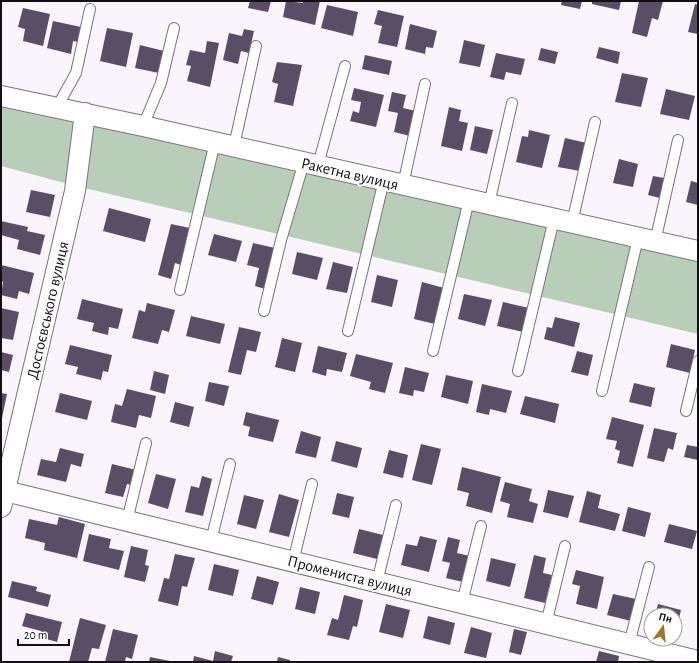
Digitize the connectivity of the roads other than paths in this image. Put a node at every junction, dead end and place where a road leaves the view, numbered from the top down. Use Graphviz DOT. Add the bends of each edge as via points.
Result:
graph roads {
  1 [pos="90,9"];
  2 [pos="174,28"];
  3 [pos="256,46"];
  4 [pos="345,66"];
  5 [pos="425,84"];
  6 [pos="1,96"];
  7 [pos="512,103"];
  8 [pos="57,107"];
  9 [pos="85,113"];
  10 [pos="595,122"];
  11 [pos="143,126"];
  12 [pos="678,140"];
  13 [pos="215,142"];
  14 [pos="234,146"];
  15 [pos="311,164"];
  16 [pos="384,180"];
  17 [pos="403,184"];
  18 [pos="469,200"];
  19 [pos="489,204"];
  20 [pos="563,221"];
  21 [pos="647,240"];
  22 [pos="698,251"];
  23 [pos="180,290"];
  24 [pos="264,311"];
  25 [pos="348,330"];
  26 [pos="433,351"];
  27 [pos="698,361"];
  28 [pos="518,371"];
  29 [pos="602,391"];
  30 [pos="686,411"];
  31 [pos="146,443"];
  32 [pos="230,464"];
  33 [pos="312,484"];
  34 [pos="2,496"];
  35 [pos="396,505"];
  36 [pos="127,521"];
  37 [pos="481,526"];
  38 [pos="211,542"];
  39 [pos="565,546"];
  40 [pos="293,562"];
  41 [pos="649,567"];
  42 [pos="377,582"];
  43 [pos="462,603"];
  44 [pos="546,624"];
  45 [pos="629,644"];
  46 [pos="698,661"];
  1 -- 8 [label="lane" via="76,73"];
  2 -- 11 [label="lane" via="161,83"];
  3 -- 14 [label="lane"];
  4 -- 15 [label="lane"];
  5 -- 17 [label="lane"];
  6 -- 8 [label="street, Ракетна вулиця"];
  7 -- 19 [label="lane"];
  8 -- 9 [label="street, Ракетна вулиця"];
  9 -- 11 [label="street, Ракетна вулиця"];
  9 -- 34 [label="street, Достоєвського вулиця" via="75,191"];
  10 -- 20 [label="lane"];
  11 -- 13 [label="street, Ракетна вулиця"];
  12 -- 21 [label="lane"];
  13 -- 14 [label="street, Ракетна вулиця"];
  13 -- 23 [label="lane"];
  14 -- 15 [label="street, Ракетна вулиця"];
  15 -- 16 [label="street, Ракетна вулиця"];
  15 -- 24 [label="lane" via="281,240"];
  16 -- 17 [label="street, Ракетна вулиця"];
  16 -- 25 [label="lane"];
  17 -- 18 [label="street, Ракетна вулиця"];
  18 -- 19 [label="street, Ракетна вулиця"];
  18 -- 26 [label="lane"];
  19 -- 20 [label="street, Ракетна вулиця"];
  20 -- 21 [label="street, Ракетна вулиця"];
  20 -- 28 [label="lane"];
  21 -- 22 [label="street, Ракетна вулиця"];
  21 -- 29 [label="lane"];
  27 -- 30 [label="lane"];
  31 -- 36 [label="lane"];
  32 -- 38 [label="lane"];
  33 -- 40 [label="lane"];
  34 -- 36 [label="street, Промениста вулиця"];
  35 -- 42 [label="lane"];
  36 -- 38 [label="street, Промениста вулиця"];
  37 -- 43 [label="lane"];
  38 -- 40 [label="street, Промениста вулиця"];
  39 -- 44 [label="lane"];
  40 -- 42 [label="street, Промениста вулиця"];
  41 -- 45 [label="lane"];
  42 -- 43 [label="street, Промениста вулиця"];
  43 -- 44 [label="street, Промениста вулиця"];
  44 -- 45 [label="street, Промениста вулиця"];
  45 -- 46 [label="street, Промениста вулиця"];
}
